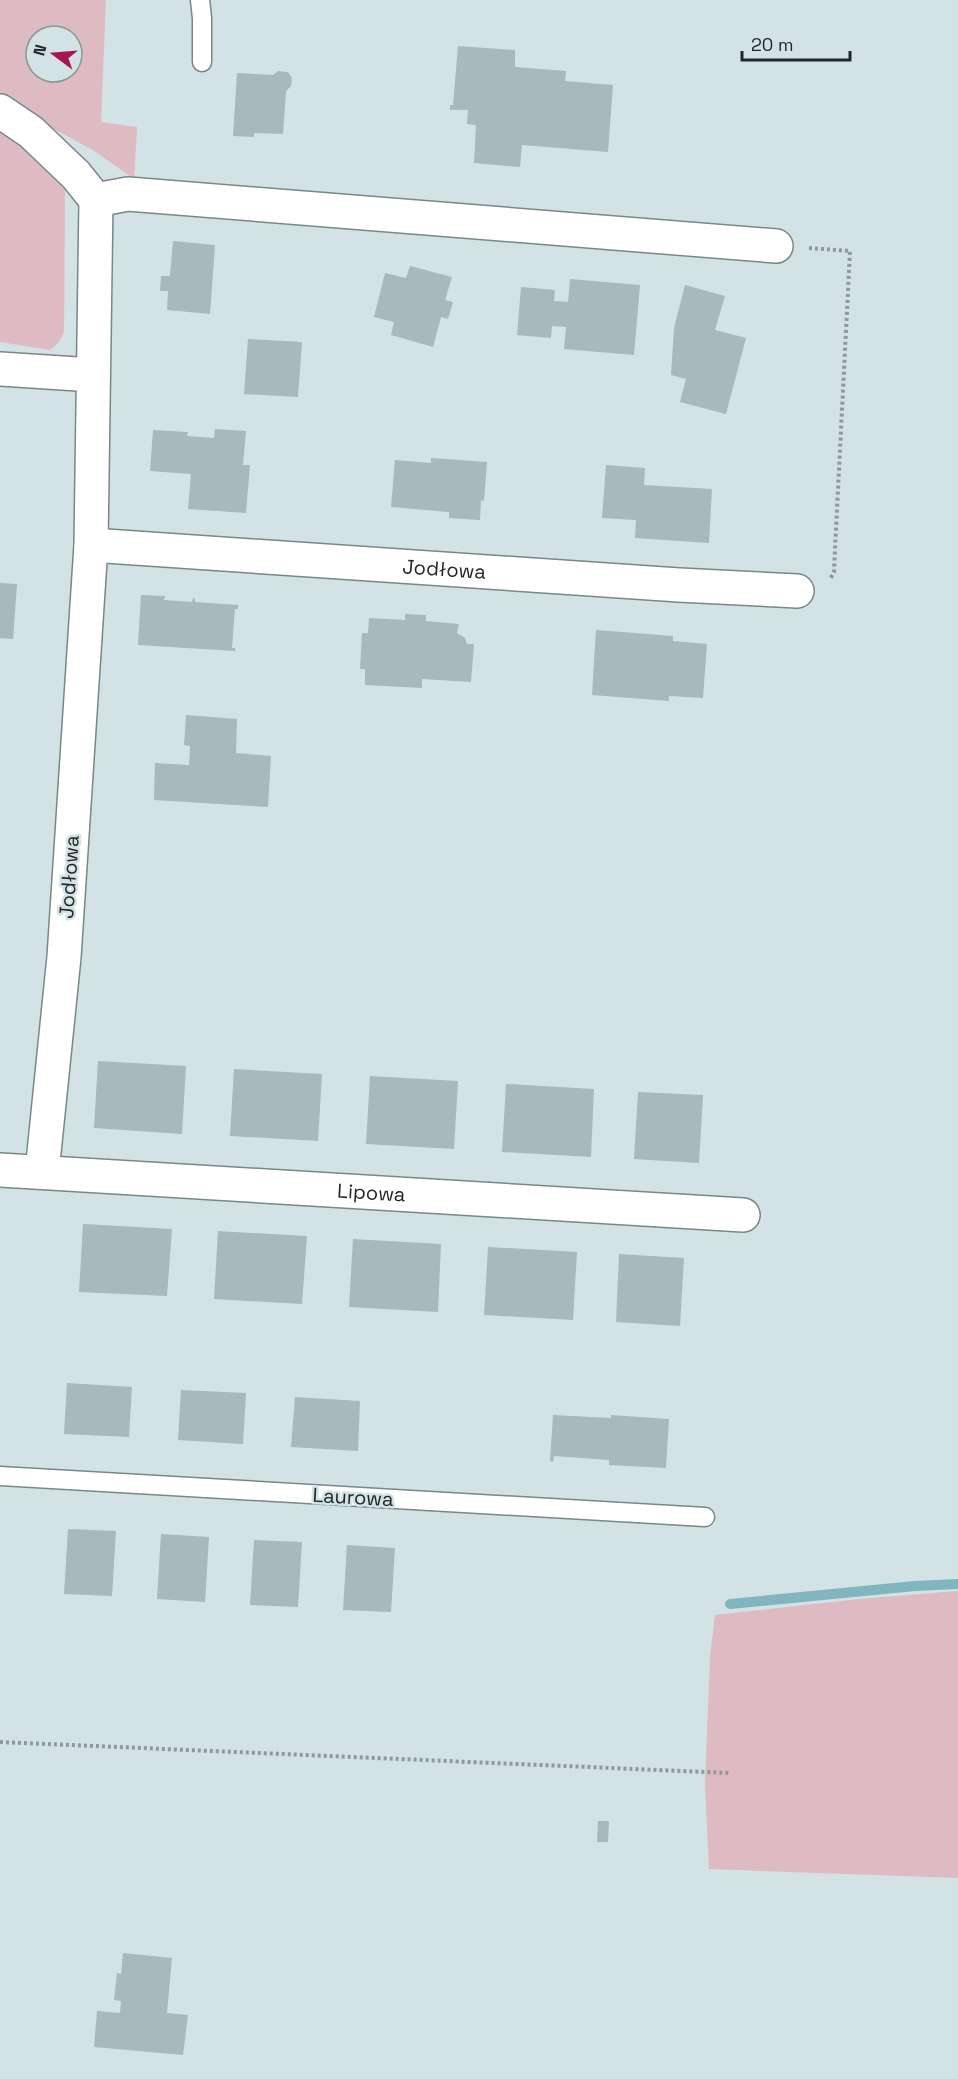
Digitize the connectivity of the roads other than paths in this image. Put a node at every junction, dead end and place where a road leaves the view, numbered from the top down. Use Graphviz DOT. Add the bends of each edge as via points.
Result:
graph roads {
  1 [pos="200,0"];
  2 [pos="202,62"];
  3 [pos="0,111"];
  4 [pos="96,200"];
  5 [pos="776,246"];
  6 [pos="0,369"];
  7 [pos="93,375"];
  8 [pos="91,545"];
  9 [pos="796,591"];
  10 [pos="0,1170"];
  11 [pos="42,1172"];
  12 [pos="743,1215"];
  13 [pos="0,1476"];
  14 [pos="705,1517"];
  1 -- 2 [label="lane"];
  3 -- 4 [label="street" via="31,132"];
  4 -- 5 [label="street" via="128,194"];
  4 -- 7 [label="street, Jodłowa"];
  6 -- 7 [label="street"];
  7 -- 8 [label="street, Jodłowa"];
  8 -- 9 [label="street, Jodłowa"];
  8 -- 11 [label="street, Jodłowa" via="64,957"];
  10 -- 11 [label="street, Lipowa"];
  11 -- 12 [label="street, Lipowa"];
  13 -- 14 [label="lane, Laurowa"];
}
